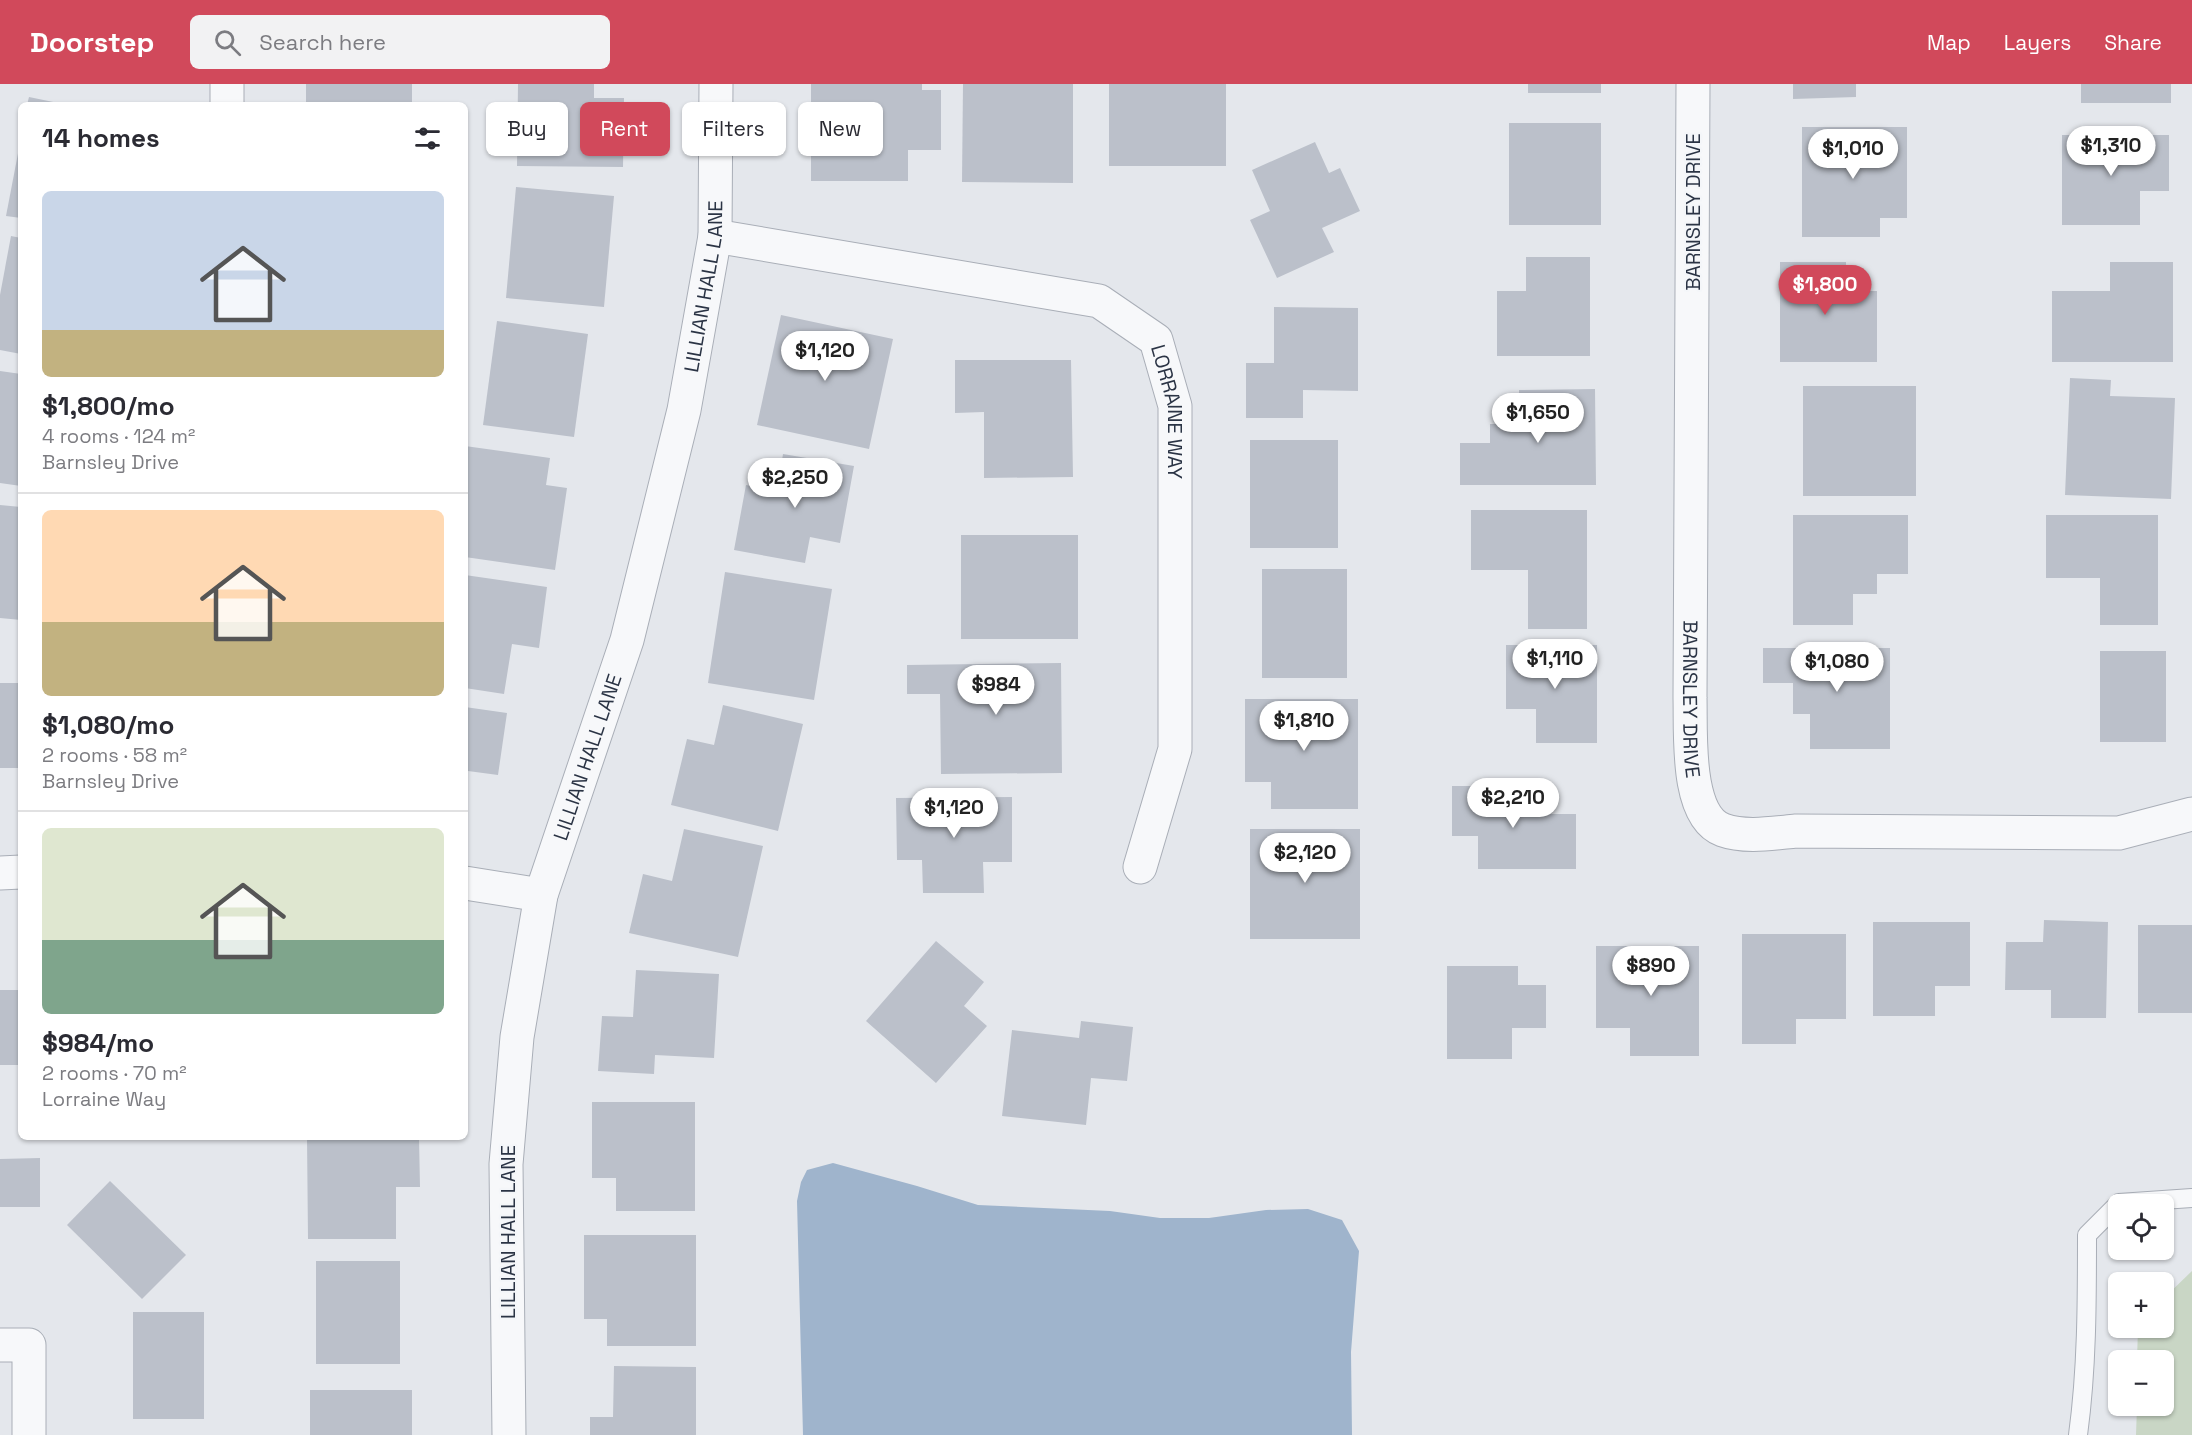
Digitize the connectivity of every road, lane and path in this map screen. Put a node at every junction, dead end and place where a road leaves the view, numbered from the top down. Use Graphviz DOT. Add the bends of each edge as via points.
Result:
graph roads {
  1 [pos="227,84"];
  2 [pos="716,84"];
  3 [pos="1694,84"];
  4 [pos="227,102"];
  5 [pos="715,236"];
  6 [pos="2192,814"];
  7 [pos="1140,867"];
  8 [pos="18,872"];
  9 [pos="0,873"];
  10 [pos="468,883"];
  11 [pos="541,895"];
  12 [pos="2192,1198"];
  13 [pos="14,1345"];
  14 [pos="29,1435"];
  15 [pos="509,1435"];
  16 [pos="2078,1435"];
  1 -- 4 [label="street"];
  2 -- 5 [label="street, LILLIAN HALL LANE"];
  3 -- 6 [label="street, BARNSLEY DRIVE" via="1690,698 1693,776 1709,822 1724,830 1767,834 2119,833"];
  5 -- 7 [label="street, LORRAINE WAY" via="1099,301 1156,340 1175,406 1175,749"];
  5 -- 11 [label="street, LILLIAN HALL LANE" via="684,410 627,640"];
  8 -- 9 [label="street"];
  10 -- 11 [label="street"];
  11 -- 15 [label="street, LILLIAN HALL LANE" via="517,1037 506,1164"];
  12 -- 16 [label="lane" via="2119,1203 2087,1236 2083,1398"];
  13 -- 14 [label="street"];
}
